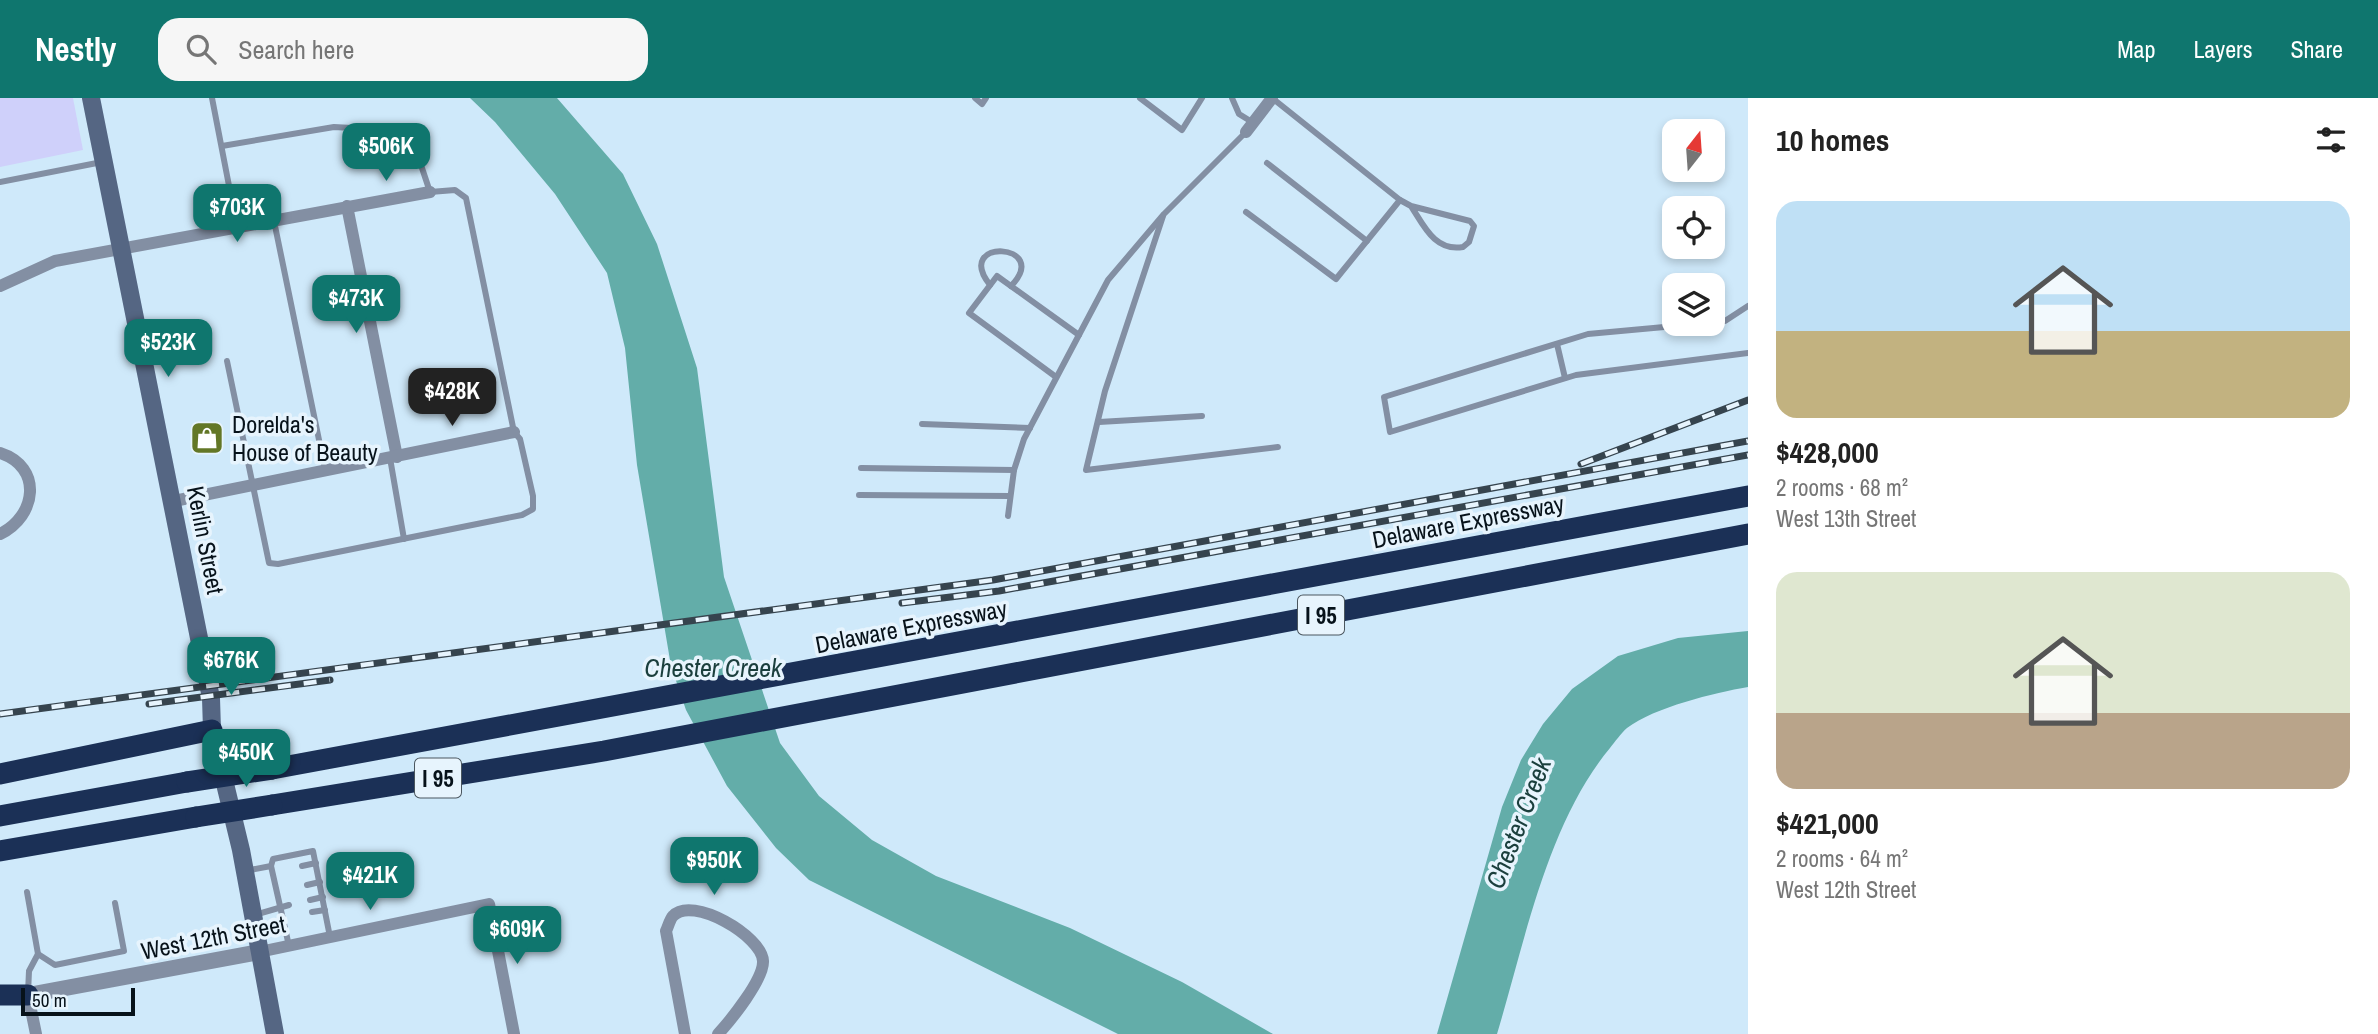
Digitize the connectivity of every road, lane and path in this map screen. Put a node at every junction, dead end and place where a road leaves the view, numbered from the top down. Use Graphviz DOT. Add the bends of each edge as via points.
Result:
graph roads {
  1 [pos="91,98"];
  2 [pos="212,98"];
  3 [pos="975,98"];
  4 [pos="986,98"];
  5 [pos="1140,98"];
  6 [pos="1202,98"];
  7 [pos="1232,98"];
  8 [pos="1272,98"];
  9 [pos="1249,127"];
  10 [pos="222,146"];
  11 [pos="104,162"];
  12 [pos="1267,163"];
  13 [pos="0,182"];
  14 [pos="430,192"];
  15 [pos="1400,200"];
  16 [pos="347,206"];
  17 [pos="1411,206"];
  18 [pos="1246,212"];
  19 [pos="1164,214"];
  20 [pos="274,221"];
  21 [pos="237,227"];
  22 [pos="1367,241"];
  23 [pos="121,248"];
  24 [pos="990,285"];
  25 [pos="0,286"];
  26 [pos="1011,286"];
  27 [pos="1748,306"];
  28 [pos="1725,321"];
  29 [pos="1662,327"];
  30 [pos="1079,335"];
  31 [pos="1557,344"];
  32 [pos="1748,353"];
  33 [pos="227,361"];
  34 [pos="1056,377"];
  35 [pos="1565,378"];
  36 [pos="1202,416"];
  37 [pos="1099,422"];
  38 [pos="922,424"];
  39 [pos="1030,429"];
  40 [pos="514,432"];
  41 [pos="1278,447"];
  42 [pos="0,453"];
  43 [pos="393,457"];
  44 [pos="861,468"];
  45 [pos="1014,470"];
  46 [pos="326,471"];
  47 [pos="253,485"];
  48 [pos="859,495"];
  49 [pos="1010,496"];
  50 [pos="1748,496"];
  51 [pos="174,501"];
  52 [pos="1008,516"];
  53 [pos="0,534"];
  54 [pos="1748,534"];
  55 [pos="404,539"];
  56 [pos="212,730"];
  57 [pos="0,774"];
  58 [pos="0,816"];
  59 [pos="0,851"];
  60 [pos="316,863"];
  61 [pos="302,866"];
  62 [pos="272,869"];
  63 [pos="282,871"];
  64 [pos="245,872"];
  65 [pos="320,882"];
  66 [pos="307,885"];
  67 [pos="286,890"];
  68 [pos="27,892"];
  69 [pos="277,892"];
  70 [pos="323,897"];
  71 [pos="310,900"];
  72 [pos="114,903"];
  73 [pos="289,905"];
  74 [pos="281,908"];
  75 [pos="325,910"];
  76 [pos="312,912"];
  77 [pos="253,915"];
  78 [pos="330,937"];
  79 [pos="289,946"];
  80 [pos="259,952"];
  81 [pos="38,954"];
  82 [pos="0,995"];
  83 [pos="28,995"];
  84 [pos="36,1034"];
  85 [pos="275,1034"];
  86 [pos="514,1034"];
  87 [pos="685,1034"];
  88 [pos="718,1034"];
  1 -- 11 [label="main road, Kerlin Street"];
  2 -- 10 [label="lane"];
  3 -- 4 [label="lane" via="982,104"];
  5 -- 6 [label="lane" via="1182,130"];
  7 -- 9 [label="lane"];
  8 -- 9 [label="street"];
  8 -- 15 [label="lane"];
  9 -- 19 [label="lane"];
  10 -- 14 [label="lane" via="352,128 420,162"];
  10 -- 21 [label="lane"];
  11 -- 13 [label="lane"];
  11 -- 23 [label="main road, Kerlin Street"];
  12 -- 22 [label="lane"];
  14 -- 16 [label="street"];
  14 -- 40 [label="lane" via="455,190 466,198"];
  15 -- 17 [label="lane"];
  15 -- 22 [label="lane"];
  16 -- 20 [label="street"];
  16 -- 43 [label="street"];
  17 -- 17 [label="lane" via="1432,238 1443,246 1463,247 1469,242 1474,226 1470,221"];
  18 -- 22 [label="lane" via="1336,279"];
  19 -- 30 [label="lane" via="1108,280"];
  19 -- 37 [label="lane" via="1105,391"];
  20 -- 21 [label="street"];
  20 -- 46 [label="lane"];
  21 -- 23 [label="street"];
  23 -- 25 [label="street" via="55,261"];
  23 -- 51 [label="main road, Kerlin Street"];
  24 -- 26 [label="lane" via="997,276"];
  24 -- 26 [label="lane" via="982,265 997,250 1008,250 1021,267"];
  24 -- 34 [label="lane" via="969,313"];
  26 -- 30 [label="lane"];
  27 -- 28 [label="lane"];
  29 -- 31 [label="lane" via="1588,334"];
  30 -- 34 [label="lane"];
  31 -- 35 [label="lane"];
  31 -- 35 [label="lane" via="1384,397 1390,432"];
  32 -- 35 [label="lane"];
  33 -- 47 [label="lane"];
  34 -- 39 [label="lane"];
  36 -- 37 [label="lane"];
  37 -- 41 [label="lane" via="1086,470"];
  38 -- 39 [label="lane"];
  39 -- 45 [label="lane"];
  40 -- 43 [label="street"];
  40 -- 55 [label="lane" via="520,439 533,509"];
  42 -- 53 [label="street" via="22,468 30,492 19,524"];
  43 -- 46 [label="street"];
  43 -- 55 [label="lane"];
  44 -- 45 [label="lane"];
  45 -- 49 [label="lane"];
  46 -- 47 [label="street"];
  47 -- 51 [label="street"];
  47 -- 55 [label="lane" via="266,558 272,565"];
  48 -- 49 [label="lane"];
  49 -- 52 [label="lane"];
  50 -- 58 [label="highway, Delaware Expressway / I 95, bridge" via="585,713"];
  51 -- 56 [label="main road, Kerlin Street" via="211,698"];
  54 -- 59 [label="highway, I 95, bridge" via="604,751"];
  56 -- 57 [label="highway"];
  56 -- 64 [label="main road, Kerlin Street"];
  60 -- 61 [label="lane"];
  60 -- 62 [label="lane" via="313,851 273,859"];
  60 -- 65 [label="lane"];
  62 -- 63 [label="lane"];
  62 -- 64 [label="lane"];
  62 -- 69 [label="lane"];
  64 -- 77 [label="main road, Kerlin Street"];
  65 -- 66 [label="lane"];
  65 -- 70 [label="lane"];
  67 -- 69 [label="lane"];
  68 -- 81 [label="lane"];
  69 -- 74 [label="lane"];
  70 -- 71 [label="lane"];
  70 -- 75 [label="lane"];
  72 -- 81 [label="lane" via="124,951 55,965"];
  73 -- 74 [label="lane"];
  74 -- 77 [label="lane"];
  74 -- 79 [label="lane" via="287,917"];
  75 -- 76 [label="lane"];
  75 -- 78 [label="lane"];
  77 -- 80 [label="main road, Kerlin Street"];
  78 -- 79 [label="street, West 12th Street"];
  78 -- 86 [label="street, West 12th Street" via="489,904"];
  79 -- 80 [label="street, West 12th Street"];
  80 -- 83 [label="street, West 12th Street"];
  80 -- 85 [label="main road, Kerlin Street"];
  81 -- 83 [label="lane" via="29,971"];
  82 -- 83 [label="highway"];
  83 -- 84 [label="street"];
  87 -- 88 [label="street" via="666,930 672,916 684,909 711,913 761,949 760,975"];
}
